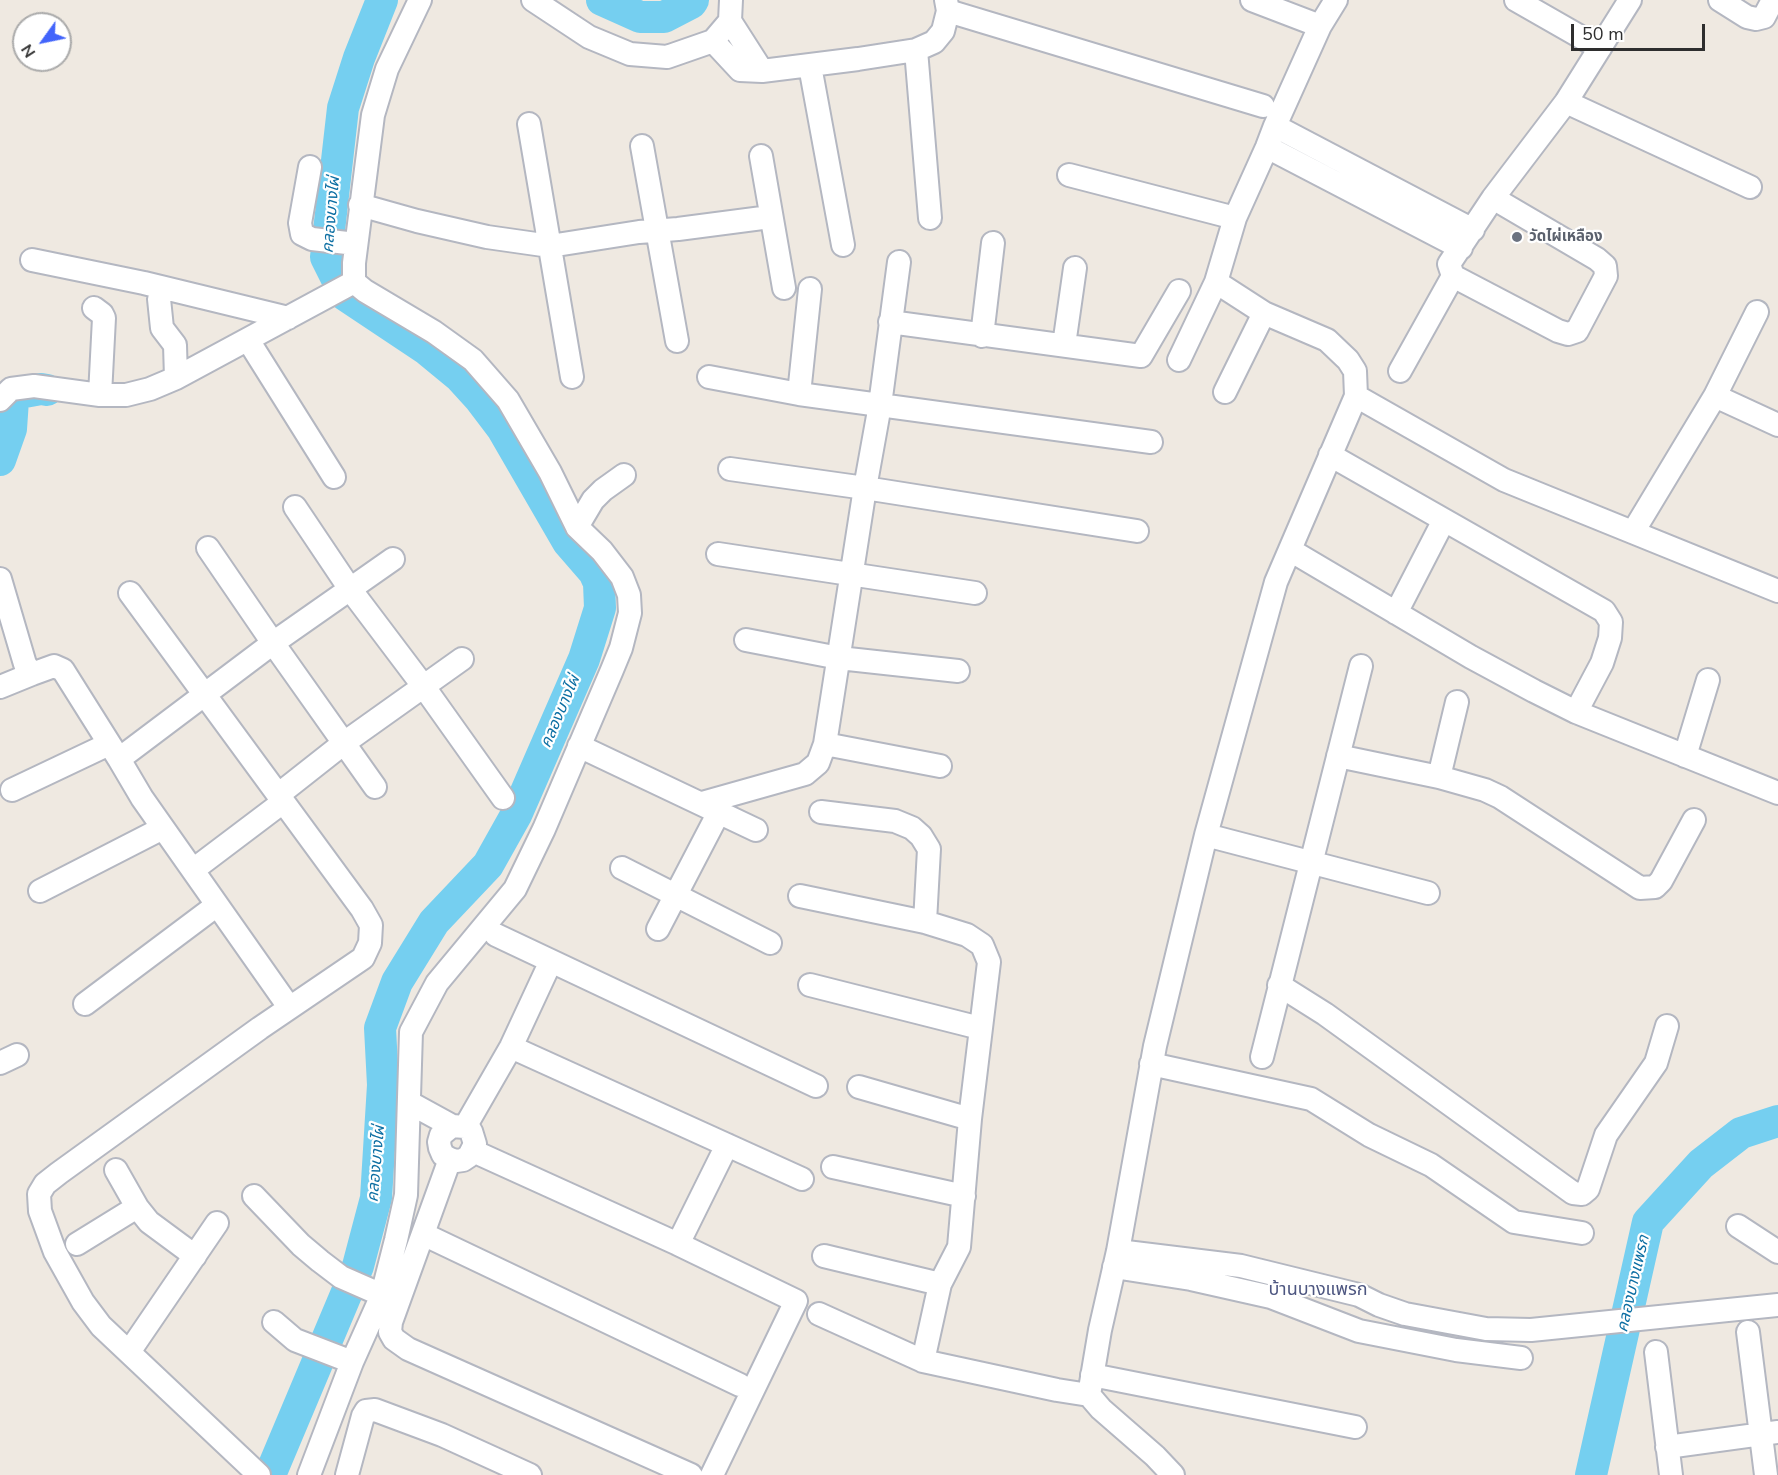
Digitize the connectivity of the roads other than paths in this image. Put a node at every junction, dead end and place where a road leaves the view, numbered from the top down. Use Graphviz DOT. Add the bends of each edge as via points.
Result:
graph roads {
  1 [pos="420,0"];
  2 [pos="533,0"];
  3 [pos="1252,0"];
  4 [pos="1336,0"];
  5 [pos="1516,0"];
  6 [pos="1630,0"];
  7 [pos="1720,0"];
  8 [pos="1773,0"];
  9 [pos="947,6"];
  10 [pos="730,11"];
  11 [pos="1320,26"];
  12 [pos="713,40"];
  13 [pos="1600,48"];
  14 [pos="916,50"];
  15 [pos="810,66"];
  16 [pos="762,71"];
  17 [pos="1566,102"];
  18 [pos="1263,106"];
  19 [pos="529,124"];
  20 [pos="1271,136"];
  21 [pos="642,146"];
  22 [pos="761,156"];
  23 [pos="310,166"];
  24 [pos="1070,175"];
  25 [pos="1750,187"];
  26 [pos="1493,198"];
  27 [pos="360,205"];
  28 [pos="770,217"];
  29 [pos="930,218"];
  30 [pos="1235,218"];
  31 [pos="656,231"];
  32 [pos="1467,239"];
  33 [pos="346,242"];
  34 [pos="993,243"];
  35 [pos="843,245"];
  36 [pos="550,246"];
  37 [pos="32,260"];
  38 [pos="899,262"];
  39 [pos="1075,268"];
  40 [pos="1453,276"];
  41 [pos="1216,282"];
  42 [pos="349,285"];
  43 [pos="783,288"];
  44 [pos="810,289"];
  45 [pos="1179,291"];
  46 [pos="159,299"];
  47 [pos="94,308"];
  48 [pos="1757,312"];
  49 [pos="1264,313"];
  50 [pos="288,318"];
  51 [pos="890,322"];
  52 [pos="982,336"];
  53 [pos="248,340"];
  54 [pos="677,341"];
  55 [pos="1064,345"];
  56 [pos="1179,360"];
  57 [pos="1400,371"];
  58 [pos="572,377"];
  59 [pos="709,377"];
  60 [pos="176,378"];
  61 [pos="1225,392"];
  62 [pos="799,394"];
  63 [pos="100,395"];
  64 [pos="1356,396"];
  65 [pos="1715,396"];
  66 [pos="0,400"];
  67 [pos="880,405"];
  68 [pos="1778,425"];
  69 [pos="1151,442"];
  70 [pos="1330,455"];
  71 [pos="730,469"];
  72 [pos="624,475"];
  73 [pos="334,477"];
  74 [pos="865,488"];
  75 [pos="295,507"];
  76 [pos="1444,520"];
  77 [pos="577,527"];
  78 [pos="1137,531"];
  79 [pos="1633,532"];
  80 [pos="208,548"];
  81 [pos="1290,550"];
  82 [pos="718,554"];
  83 [pos="393,559"];
  84 [pos="851,574"];
  85 [pos="0,579"];
  86 [pos="350,589"];
  87 [pos="1778,591"];
  88 [pos="130,593"];
  89 [pos="975,593"];
  90 [pos="1396,613"];
  91 [pos="746,640"];
  92 [pos="273,643"];
  93 [pos="839,658"];
  94 [pos="462,659"];
  95 [pos="1361,666"];
  96 [pos="958,671"];
  97 [pos="32,674"];
  98 [pos="1708,680"];
  99 [pos="0,687"];
  100 [pos="424,687"];
  101 [pos="204,695"];
  102 [pos="1457,702"];
  103 [pos="1576,712"];
  104 [pos="344,743"];
  105 [pos="825,744"];
  106 [pos="579,746"];
  107 [pos="114,751"];
  108 [pos="1338,756"];
  109 [pos="1685,756"];
  110 [pos="940,766"];
  111 [pos="1439,777"];
  112 [pos="375,787"];
  113 [pos="12,789"];
  114 [pos="1778,793"];
  115 [pos="280,798"];
  116 [pos="503,798"];
  117 [pos="711,808"];
  118 [pos="820,812"];
  119 [pos="1694,820"];
  120 [pos="163,828"];
  121 [pos="756,830"];
  122 [pos="1206,835"];
  123 [pos="1312,862"];
  124 [pos="622,868"];
  125 [pos="193,870"];
  126 [pos="40,891"];
  127 [pos="1428,893"];
  128 [pos="676,895"];
  129 [pos="800,896"];
  130 [pos="217,904"];
  131 [pos="925,922"];
  132 [pos="658,929"];
  133 [pos="496,935"];
  134 [pos="770,943"];
  135 [pos="551,961"];
  136 [pos="810,985"];
  137 [pos="1279,986"];
  138 [pos="85,1004"];
  139 [pos="289,1007"];
  140 [pos="1667,1026"];
  141 [pos="980,1028"];
  142 [pos="511,1047"];
  143 [pos="1262,1057"];
  144 [pos="1151,1064"];
  145 [pos="816,1086"];
  146 [pos="859,1087"];
  147 [pos="410,1103"];
  148 [pos="970,1119"];
  149 [pos="458,1126"];
  150 [pos="409,1133"];
  151 [pos="727,1145"];
  152 [pos="473,1151"];
  153 [pos="445,1154"];
  154 [pos="833,1167"];
  155 [pos="116,1170"];
  156 [pos="802,1179"];
  157 [pos="254,1196"];
  158 [pos="964,1196"];
  159 [pos="137,1207"];
  160 [pos="217,1223"];
  161 [pos="1738,1226"];
  162 [pos="1582,1233"];
  163 [pos="423,1234"];
  164 [pos="77,1244"];
  165 [pos="678,1244"];
  166 [pos="1778,1252"];
  167 [pos="195,1256"];
  168 [pos="824,1256"];
  169 [pos="1116,1259"];
  170 [pos="940,1284"];
  171 [pos="362,1286"];
  172 [pos="1778,1305"];
  173 [pos="819,1314"];
  174 [pos="274,1322"];
  175 [pos="1748,1332"];
  176 [pos="129,1352"];
  177 [pos="1656,1352"];
  178 [pos="1521,1358"];
  179 [pos="344,1359"];
  180 [pos="923,1361"];
  181 [pos="740,1385"];
  182 [pos="1091,1385"];
  183 [pos="1355,1427"];
  184 [pos="1769,1433"];
  185 [pos="1668,1447"];
  186 [pos="318,1471"];
  187 [pos="256,1472"];
  188 [pos="347,1475"];
  189 [pos="530,1475"];
  190 [pos="691,1475"];
  191 [pos="712,1475"];
  192 [pos="1173,1475"];
  193 [pos="1671,1475"];
  194 [pos="1766,1475"];
  1 -- 27 [label="street" via="387,69 373,115"];
  2 -- 12 [label="street" via="589,37 630,54 667,57"];
  3 -- 11 [label="street"];
  4 -- 11 [label="street"];
  5 -- 13 [label="street"];
  6 -- 13 [label="street"];
  7 -- 8 [label="street" via="1756,19 1764,17"];
  9 -- 14 [label="street" via="943,32 934,42"];
  9 -- 18 [label="street"];
  10 -- 12 [label="street"];
  10 -- 16 [label="street"];
  11 -- 20 [label="street"];
  12 -- 16 [label="street" via="740,69"];
  13 -- 17 [label="street"];
  14 -- 15 [label="street"];
  14 -- 29 [label="street"];
  15 -- 16 [label="street"];
  15 -- 35 [label="street"];
  17 -- 25 [label="street"];
  17 -- 26 [label="street"];
  19 -- 36 [label="street"];
  20 -- 30 [label="street"];
  20 -- 32 [label="street"];
  21 -- 31 [label="street"];
  22 -- 28 [label="street"];
  23 -- 33 [label="street" via="300,223 302,234 312,239"];
  24 -- 30 [label="street"];
  26 -- 32 [label="street"];
  26 -- 40 [label="street" via="1597,259 1605,266 1606,276 1577,331 1568,334"];
  27 -- 33 [label="street"];
  27 -- 36 [label="street" via="487,237"];
  28 -- 31 [label="street"];
  28 -- 43 [label="street"];
  30 -- 41 [label="street"];
  31 -- 36 [label="street"];
  31 -- 54 [label="street"];
  32 -- 40 [label="street" via="1449,264"];
  33 -- 42 [label="street" via="354,263"];
  34 -- 52 [label="street"];
  36 -- 58 [label="street"];
  37 -- 50 [label="street"];
  38 -- 51 [label="street"];
  39 -- 55 [label="street"];
  40 -- 57 [label="street"];
  41 -- 49 [label="street"];
  41 -- 56 [label="street"];
  42 -- 50 [label="street"];
  42 -- 77 [label="street" via="434,332 473,360 525,426"];
  44 -- 62 [label="street"];
  45 -- 55 [label="street" via="1141,356"];
  46 -- 60 [label="street" via="162,328 175,345"];
  47 -- 63 [label="street" via="104,318"];
  48 -- 65 [label="street"];
  49 -- 61 [label="street"];
  49 -- 64 [label="street" via="1327,340 1355,371"];
  50 -- 53 [label="street"];
  51 -- 52 [label="street"];
  51 -- 67 [label="street"];
  52 -- 55 [label="street"];
  53 -- 60 [label="street"];
  53 -- 73 [label="street"];
  59 -- 62 [label="street"];
  60 -- 63 [label="street" via="126,395"];
  62 -- 67 [label="street"];
  63 -- 66 [label="street" via="34,386 11,389"];
  64 -- 70 [label="street"];
  64 -- 79 [label="street" via="1504,480"];
  65 -- 68 [label="street"];
  65 -- 79 [label="street"];
  67 -- 69 [label="street"];
  67 -- 74 [label="street"];
  70 -- 76 [label="street"];
  70 -- 81 [label="street"];
  71 -- 74 [label="street"];
  72 -- 77 [label="street" via="593,500"];
  74 -- 78 [label="street"];
  74 -- 84 [label="street"];
  75 -- 86 [label="street"];
  76 -- 90 [label="street"];
  76 -- 103 [label="street" via="1604,611 1611,622 1610,638 1602,663"];
  77 -- 106 [label="street" via="622,577 630,613 621,648"];
  79 -- 87 [label="street"];
  80 -- 92 [label="street"];
  81 -- 90 [label="street"];
  81 -- 122 [label="street" via="1276,582"];
  82 -- 84 [label="street"];
  83 -- 86 [label="street"];
  84 -- 89 [label="street"];
  84 -- 93 [label="street"];
  85 -- 97 [label="street" via="23,657"];
  86 -- 92 [label="street"];
  86 -- 100 [label="street"];
  88 -- 101 [label="street"];
  90 -- 103 [label="street"];
  91 -- 93 [label="street"];
  92 -- 101 [label="street"];
  92 -- 104 [label="street"];
  93 -- 96 [label="street"];
  93 -- 105 [label="street"];
  94 -- 100 [label="street"];
  95 -- 108 [label="street"];
  97 -- 99 [label="street"];
  97 -- 107 [label="street" via="54,666 63,670"];
  98 -- 109 [label="street"];
  100 -- 104 [label="street"];
  100 -- 116 [label="street"];
  101 -- 107 [label="street"];
  101 -- 115 [label="street"];
  102 -- 111 [label="street"];
  103 -- 109 [label="street"];
  104 -- 112 [label="street"];
  104 -- 115 [label="street"];
  105 -- 110 [label="street"];
  105 -- 117 [label="street" via="818,763 805,774"];
  106 -- 117 [label="street"];
  106 -- 147 [label="street" via="515,889 425,1002 411,1032"];
  107 -- 113 [label="street"];
  107 -- 120 [label="street"];
  108 -- 111 [label="street"];
  108 -- 123 [label="street"];
  109 -- 114 [label="street"];
  111 -- 119 [label="street" via="1500,797 1640,888 1654,887 1661,881"];
  115 -- 125 [label="street"];
  115 -- 139 [label="street" via="371,925 370,944 363,958"];
  117 -- 121 [label="street"];
  117 -- 128 [label="street"];
  118 -- 131 [label="street" via="895,821 921,836 929,849"];
  120 -- 125 [label="street"];
  120 -- 126 [label="street"];
  122 -- 123 [label="street"];
  122 -- 144 [label="street"];
  123 -- 127 [label="street"];
  123 -- 137 [label="street"];
  124 -- 128 [label="street"];
  125 -- 130 [label="street"];
  128 -- 132 [label="street"];
  128 -- 134 [label="street"];
  129 -- 131 [label="street"];
  130 -- 138 [label="street"];
  130 -- 139 [label="street"];
  131 -- 141 [label="street" via="967,935 982,945 989,962"];
  133 -- 135 [label="street"];
  135 -- 142 [label="street"];
  135 -- 145 [label="street"];
  136 -- 141 [label="street"];
  137 -- 140 [label="street" via="1334,1021 1573,1193 1582,1194 1588,1189 1606,1135 1656,1063"];
  137 -- 143 [label="street"];
  139 -- 176 [label="street" via="45,1184 39,1194 40,1211 66,1275 101,1326"];
  141 -- 148 [label="street"];
  142 -- 149 [label="street"];
  142 -- 151 [label="street"];
  144 -- 162 [label="street" via="1311,1099 1361,1131 1431,1165 1514,1222"];
  144 -- 169 [label="street"];
  146 -- 148 [label="street"];
  147 -- 149 [label="street"];
  147 -- 150 [label="street"];
  148 -- 158 [label="street"];
  149 -- 152 [label="street" via="474,1137"];
  149 -- 153 [label="street" via="441,1135 439,1142"];
  150 -- 153 [label="street"];
  150 -- 171 [label="street" via="406,1195"];
  151 -- 156 [label="street"];
  151 -- 165 [label="street"];
  152 -- 153 [label="street" via="456,1161"];
  152 -- 165 [label="street"];
  153 -- 163 [label="street"];
  154 -- 158 [label="street"];
  155 -- 159 [label="street"];
  157 -- 171 [label="street" via="301,1245"];
  158 -- 170 [label="street" via="958,1247"];
  159 -- 164 [label="street"];
  159 -- 167 [label="street" via="149,1222"];
  160 -- 167 [label="street"];
  161 -- 166 [label="street"];
  163 -- 181 [label="street"];
  163 -- 190 [label="street" via="391,1322 394,1339 408,1349"];
  165 -- 191 [label="street" via="796,1301"];
  167 -- 176 [label="street"];
  168 -- 170 [label="street"];
  169 -- 172 [label="street" via="1241,1266 1359,1295 1405,1314 1486,1329 1594,1325"];
  169 -- 178 [label="street" via="1271,1297 1359,1331"];
  169 -- 182 [label="street"];
  170 -- 180 [label="street"];
  171 -- 179 [label="street"];
  173 -- 180 [label="street"];
  174 -- 179 [label="street" via="296,1340"];
  175 -- 184 [label="street"];
  176 -- 187 [label="street"];
  177 -- 185 [label="street"];
  179 -- 186 [label="street"];
  180 -- 182 [label="street" via="1057,1390"];
  182 -- 183 [label="street"];
  182 -- 192 [label="street" via="1101,1409"];
  184 -- 185 [label="street"];
  184 -- 194 [label="street"];
  185 -- 193 [label="street"];
  188 -- 189 [label="street" via="363,1416 366,1411 375,1410"];
}
